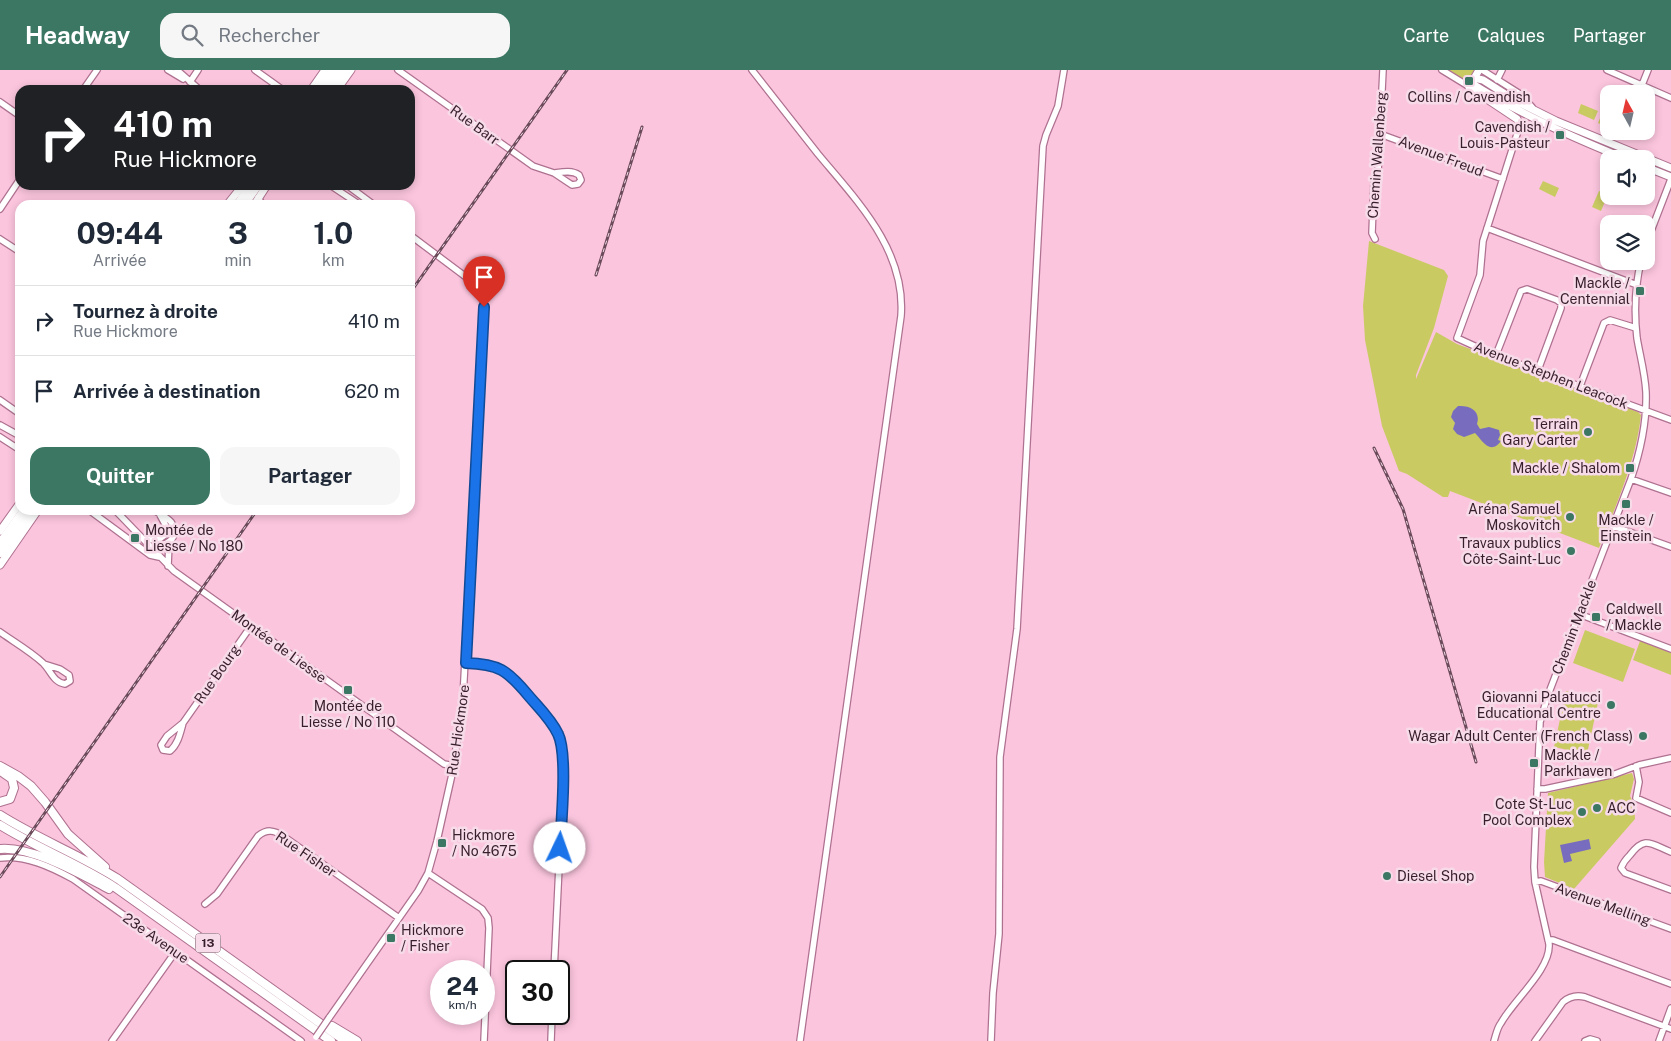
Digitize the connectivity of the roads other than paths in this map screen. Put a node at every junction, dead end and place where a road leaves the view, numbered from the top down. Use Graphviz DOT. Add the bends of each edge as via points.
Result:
graph roads {
  1 [pos="97,70"];
  2 [pos="168,70"];
  3 [pos="177,70"];
  4 [pos="198,70"];
  5 [pos="255,70"];
  6 [pos="325,70"];
  7 [pos="333,70"];
  8 [pos="340,70"];
  9 [pos="345,70"];
  10 [pos="351,70"];
  11 [pos="398,70"];
  12 [pos="752,70"];
  13 [pos="1064,70"];
  14 [pos="1383,70"];
  15 [pos="1442,70"];
  16 [pos="1481,70"];
  17 [pos="1502,70"];
  18 [pos="1607,70"];
  19 [pos="1648,70"];
  20 [pos="1497,80"];
  21 [pos="190,82"];
  22 [pos="1472,83"];
  23 [pos="86,85"];
  24 [pos="194,85"];
  25 [pos="276,85"];
  26 [pos="314,85"];
  27 [pos="322,85"];
  28 [pos="330,85"];
  29 [pos="338,85"];
  30 [pos="340,85"];
  31 [pos="1642,85"];
  32 [pos="1655,91"];
  33 [pos="1671,98"];
  34 [pos="1487,99"];
  35 [pos="0,102"];
  36 [pos="1533,109"];
  37 [pos="15,112"];
  38 [pos="1523,113"];
  39 [pos="1533,119"];
  40 [pos="1518,131"];
  41 [pos="1380,134"];
  42 [pos="1605,150"];
  43 [pos="1671,168"];
  44 [pos="1655,171"];
  45 [pos="554,173"];
  46 [pos="1671,178"];
  47 [pos="1503,179"];
  48 [pos="15,186"];
  49 [pos="239,190"];
  50 [pos="253,190"];
  51 [pos="264,190"];
  52 [pos="338,190"];
  53 [pos="354,190"];
  54 [pos="258,198"];
  55 [pos="231,200"];
  56 [pos="243,200"];
  57 [pos="352,200"];
  58 [pos="367,200"];
  59 [pos="0,209"];
  60 [pos="1655,220"];
  61 [pos="1487,228"];
  62 [pos="1374,238"];
  63 [pos="0,239"];
  64 [pos="415,239"];
  65 [pos="15,249"];
  66 [pos="1639,270"];
  67 [pos="1637,284"];
  68 [pos="1636,328"];
  69 [pos="1496,355"];
  70 [pos="1538,370"];
  71 [pos="1580,386"];
  72 [pos="0,398"];
  73 [pos="15,410"];
  74 [pos="1646,410"];
  75 [pos="1671,420"];
  76 [pos="0,425"];
  77 [pos="15,433"];
  78 [pos="0,437"];
  79 [pos="15,447"];
  80 [pos="1631,479"];
  81 [pos="1671,494"];
  82 [pos="15,510"];
  83 [pos="20,515"];
  84 [pos="27,515"];
  85 [pos="35,515"];
  86 [pos="96,515"];
  87 [pos="121,515"];
  88 [pos="158,515"];
  89 [pos="162,515"];
  90 [pos="1613,526"];
  91 [pos="0,532"];
  92 [pos="143,539"];
  93 [pos="0,543"];
  94 [pos="169,543"];
  95 [pos="150,547"];
  96 [pos="1671,547"];
  97 [pos="0,553"];
  98 [pos="160,557"];
  99 [pos="0,565"];
  100 [pos="168,566"];
  101 [pos="1579,614"];
  102 [pos="252,626"];
  103 [pos="0,632"];
  104 [pos="1671,648"];
  105 [pos="466,663"];
  106 [pos="44,664"];
  107 [pos="183,723"];
  108 [pos="1671,758"];
  109 [pos="0,766"];
  110 [pos="454,766"];
  111 [pos="1636,766"];
  112 [pos="0,771"];
  113 [pos="1537,789"];
  114 [pos="0,802"];
  115 [pos="1671,813"];
  116 [pos="0,815"];
  117 [pos="0,825"];
  118 [pos="0,849"];
  119 [pos="1671,852"];
  120 [pos="0,858"];
  121 [pos="428,873"];
  122 [pos="1535,882"];
  123 [pos="130,887"];
  124 [pos="1671,890"];
  125 [pos="140,904"];
  126 [pos="205,904"];
  127 [pos="399,918"];
  128 [pos="1671,929"];
  129 [pos="1548,940"];
  130 [pos="176,952"];
  131 [pos="555,960"];
  132 [pos="1671,984"];
  133 [pos="285,998"];
  134 [pos="1671,1008"];
  135 [pos="552,1025"];
  136 [pos="1664,1026"];
  137 [pos="1671,1029"];
  138 [pos="314,1039"];
  139 [pos="112,1041"];
  140 [pos="301,1041"];
  141 [pos="331,1041"];
  142 [pos="345,1041"];
  143 [pos="357,1041"];
  144 [pos="484,1041"];
  145 [pos="551,1041"];
  146 [pos="800,1041"];
  147 [pos="991,1041"];
  148 [pos="1494,1041"];
  149 [pos="1536,1041"];
  150 [pos="1585,1041"];
  151 [pos="1597,1041"];
  152 [pos="1659,1041"];
  1 -- 23 [label="street"];
  2 -- 21 [label="street"];
  3 -- 21 [label="street"];
  4 -- 21 [label="street"];
  5 -- 25 [label="street"];
  6 -- 26 [label="main road"];
  7 -- 27 [label="highway"];
  8 -- 28 [label="highway"];
  9 -- 29 [label="highway"];
  10 -- 30 [label="main road"];
  11 -- 45 [label="street, Rue Barr" via="533,166"];
  12 -- 146 [label="street" via="872,221 889,249 901,296 901,316"];
  13 -- 147 [label="street" via="1058,106 1043,146 1017,630 1000,757 999,934"];
  14 -- 41 [label="street, Chemin Wallenberg"];
  15 -- 22 [label="street"];
  16 -- 20 [label="street"];
  16 -- 22 [label="main road"];
  17 -- 20 [label="street"];
  18 -- 31 [label="street"];
  19 -- 31 [label="street"];
  20 -- 36 [label="street" via="1520,94"];
  21 -- 24 [label="street"];
  22 -- 34 [label="street"];
  22 -- 36 [label="main road" via="1483,80"];
  22 -- 38 [label="main road"];
  32 -- 33 [label="street"];
  34 -- 38 [label="street"];
  34 -- 40 [label="main road" via="1517,119"];
  35 -- 37 [label="street"];
  36 -- 43 [label="main road"];
  38 -- 39 [label="main road"];
  39 -- 40 [label="main road" via="1524,121"];
  39 -- 42 [label="main road"];
  40 -- 47 [label="street"];
  41 -- 47 [label="street, Avenue Freud"];
  41 -- 62 [label="street, Chemin Wallenberg" via="1378,172 1374,183"];
  44 -- 46 [label="main road"];
  46 -- 60 [label="street"];
  47 -- 61 [label="street"];
  48 -- 59 [label="street"];
  49 -- 55 [label="main road"];
  50 -- 56 [label="highway"];
  51 -- 54 [label="main road"];
  52 -- 57 [label="street"];
  53 -- 58 [label="street"];
  61 -- 67 [label="street"];
  61 -- 69 [label="street, Avenue Stephen Leacock" via="1480,275 1457,338"];
  63 -- 65 [label="street"];
  64 -- 105 [label="street, Rue Hickmore" via="470,280 478,288 484,304"];
  66 -- 67 [label="street, Chemin Mackle"];
  67 -- 68 [label="street, Chemin Mackle"];
  68 -- 71 [label="street" via="1610,320 1604,323"];
  68 -- 74 [label="street, Chemin Mackle" via="1645,380"];
  69 -- 70 [label="street, Avenue Stephen Leacock"];
  69 -- 70 [label="street" via="1520,292 1527,290 1557,300 1561,308"];
  70 -- 71 [label="street, Avenue Stephen Leacock"];
  71 -- 74 [label="street, Avenue Stephen Leacock"];
  72 -- 73 [label="street"];
  74 -- 75 [label="street, Avenue Stephen Leacock"];
  74 -- 80 [label="street, Chemin Mackle" via="1642,444"];
  76 -- 77 [label="street"];
  78 -- 79 [label="street"];
  80 -- 81 [label="street"];
  80 -- 90 [label="street, Chemin Mackle"];
  82 -- 91 [label="main road"];
  83 -- 93 [label="highway"];
  84 -- 97 [label="highway"];
  85 -- 99 [label="main road"];
  86 -- 98 [label="street" via="150,555"];
  87 -- 92 [label="street, Montée de Liesse"];
  88 -- 92 [label="street" via="166,525 165,535 159,539"];
  89 -- 94 [label="street" via="172,525"];
  90 -- 96 [label="street"];
  90 -- 101 [label="street, Chemin Mackle"];
  92 -- 95 [label="street, Montée de Liesse"];
  94 -- 95 [label="street"];
  94 -- 100 [label="street"];
  95 -- 98 [label="street, Montée de Liesse"];
  98 -- 100 [label="street, Montée de Liesse"];
  100 -- 102 [label="street, Montée de Liesse"];
  101 -- 104 [label="street"];
  101 -- 113 [label="street, Chemin Mackle" via="1542,713"];
  102 -- 107 [label="street, Rue Bourg"];
  102 -- 110 [label="street, Montée de Liesse" via="444,764"];
  103 -- 106 [label="street"];
  105 -- 110 [label="street, Rue Hickmore"];
  105 -- 131 [label="street" via="496,667 508,674 549,719 560,739 563,782"];
  106 -- 106 [label="street" via="61,683 66,684 70,680 69,675 60,669"];
  107 -- 107 [label="street, Rue Bourg" via="165,738 161,745 163,750 170,751 174,746"];
  108 -- 111 [label="street"];
  109 -- 123 [label="highway" via="31,786 68,834"];
  110 -- 121 [label="street, Rue Hickmore"];
  111 -- 113 [label="street" via="1615,774"];
  111 -- 115 [label="street" via="1639,782 1636,799"];
  112 -- 114 [label="highway" via="12,779 14,788 10,799"];
  113 -- 122 [label="street, Chemin Mackle"];
  116 -- 123 [label="highway, 13"];
  117 -- 125 [label="highway, 13" via="94,875"];
  118 -- 125 [label="highway" via="31,853"];
  119 -- 124 [label="street" via="1641,843 1621,866 1622,871"];
  120 -- 130 [label="street, 23e Avenue" via="24,859 68,877"];
  121 -- 127 [label="street, Rue Hickmore"];
  121 -- 144 [label="street" via="480,907 488,918"];
  122 -- 128 [label="street, Avenue Melling" via="1541,881"];
  122 -- 129 [label="street, Chemin Mackle"];
  123 -- 133 [label="highway, 13"];
  125 -- 141 [label="highway, 13"];
  126 -- 127 [label="street, Rue Fisher" via="217,894 258,836 271,831 283,836"];
  127 -- 138 [label="street, Rue Hickmore, bridge"];
  129 -- 132 [label="street"];
  129 -- 148 [label="street, Chemin Mackle" via="1547,961 1501,1022"];
  130 -- 139 [label="street"];
  130 -- 140 [label="street, 23e Avenue"];
  133 -- 142 [label="highway, 13"];
  133 -- 143 [label="highway"];
  134 -- 136 [label="street"];
  135 -- 145 [label="street"];
  136 -- 137 [label="street"];
  136 -- 149 [label="street" via="1576,996 1563,1002"];
  136 -- 152 [label="street"];
  150 -- 151 [label="street"];
}
